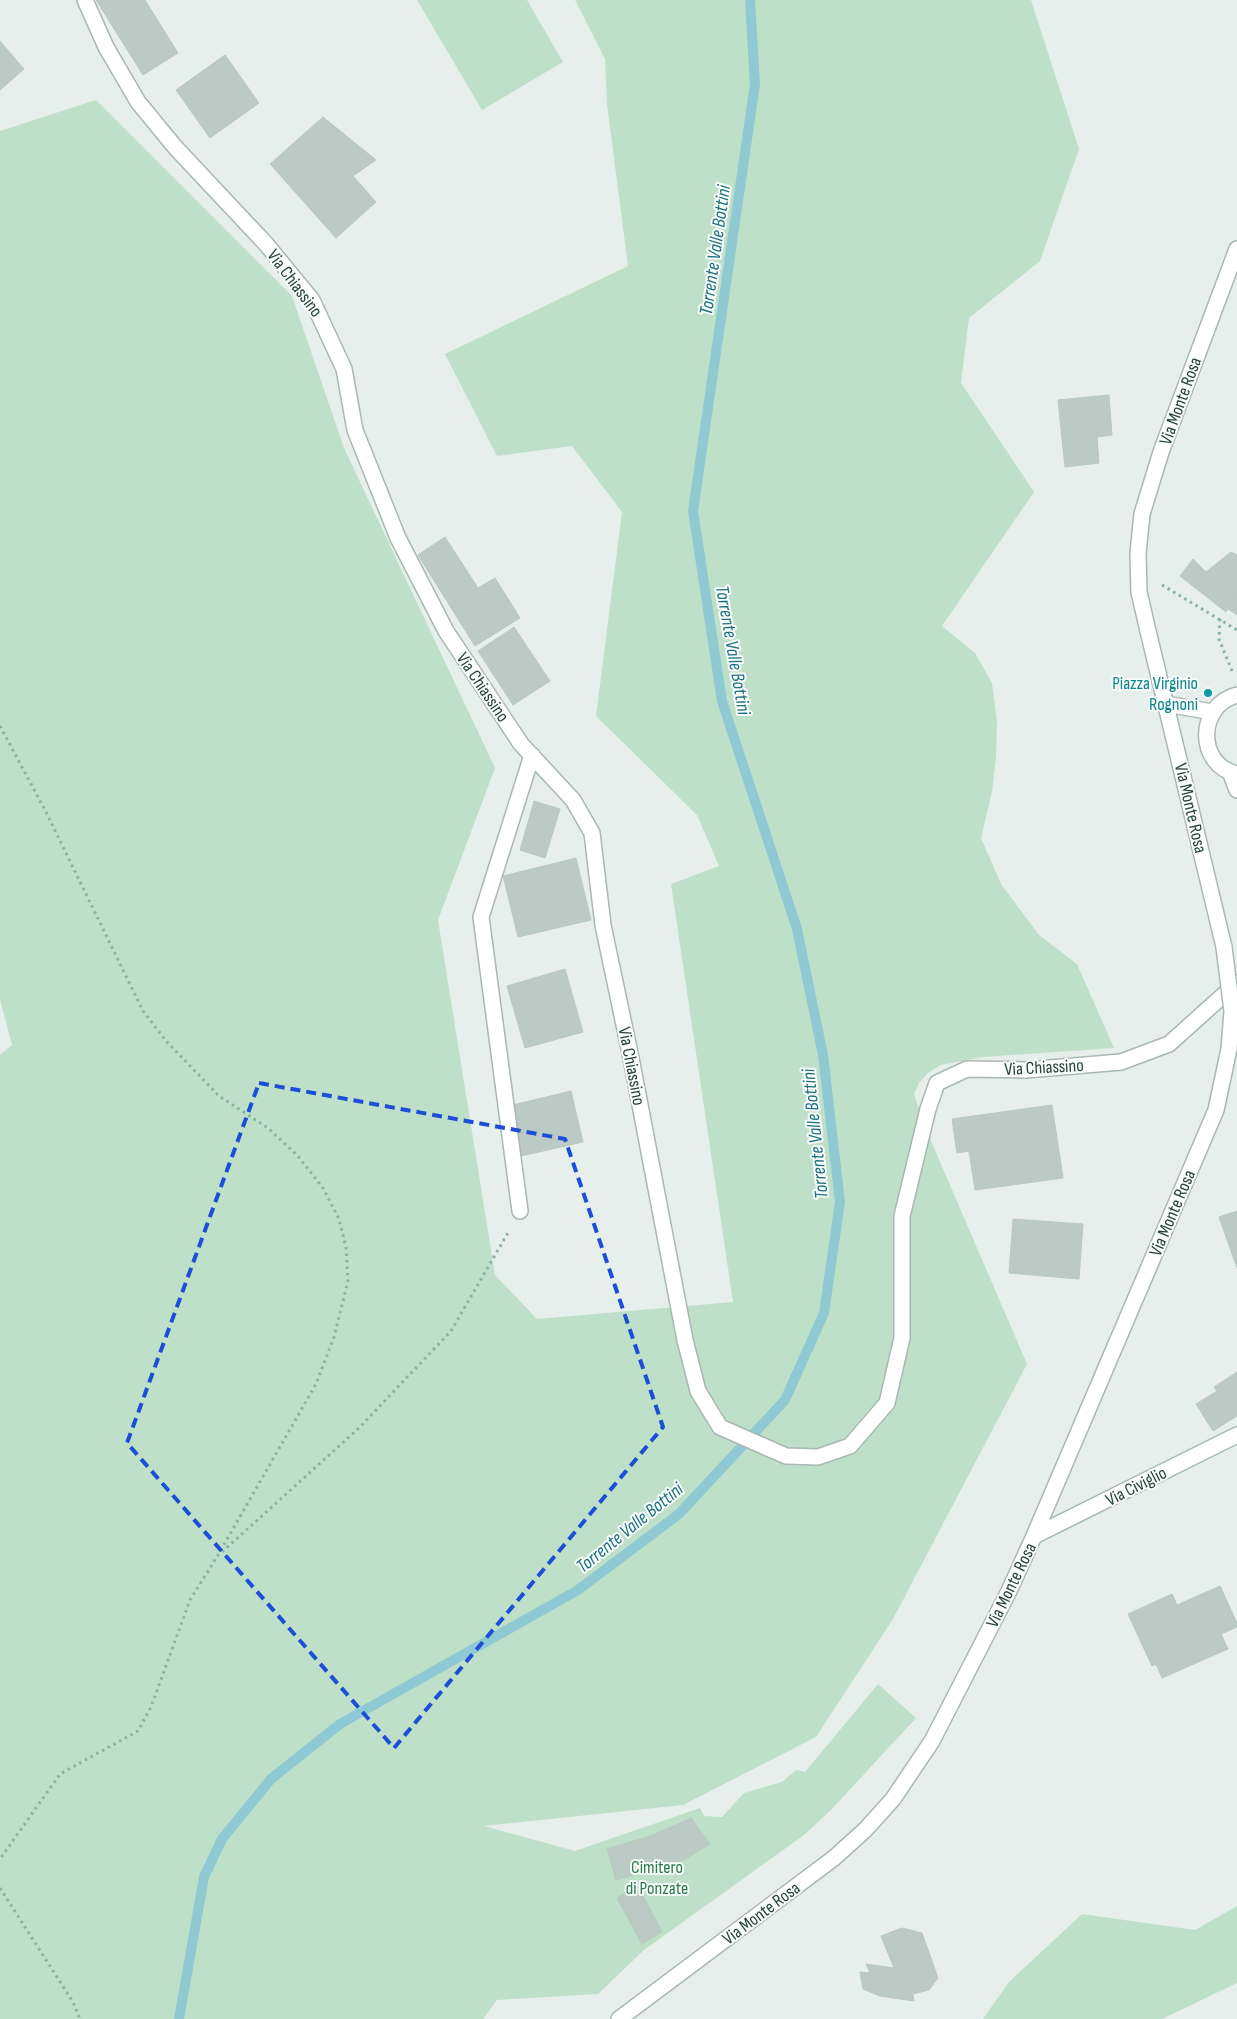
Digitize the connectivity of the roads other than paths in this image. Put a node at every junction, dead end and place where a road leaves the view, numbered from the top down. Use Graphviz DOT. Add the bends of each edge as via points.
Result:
graph roads {
  1 [pos="85,0"];
  2 [pos="1237,249"];
  3 [pos="1237,695"];
  4 [pos="1166,704"];
  5 [pos="1212,712"];
  6 [pos="532,755"];
  7 [pos="1234,773"];
  8 [pos="1237,790"];
  9 [pos="1237,983"];
  10 [pos="520,1211"];
  11 [pos="1237,1436"];
  12 [pos="1034,1536"];
  13 [pos="619,2019"];
  1 -- 6 [label="street, Via Chiassino" via="106,47 138,102 312,300 344,369 356,430 398,538 446,631 521,744"];
  2 -- 4 [label="street, Via Monte Rosa" via="1161,452 1142,514 1139,592"];
  3 -- 5 [label="street"];
  4 -- 5 [label="street"];
  4 -- 12 [label="street, Via Monte Rosa, bridge" via="1224,947 1232,1011 1229,1049 1216,1110"];
  5 -- 7 [label="street" via="1206,728 1208,750 1214,760"];
  6 -- 9 [label="street, Via Chiassino" via="573,800 592,833 603,925 685,1340 698,1391 720,1427 786,1456 818,1457 850,1446 886,1403 902,1338 902,1216 937,1083 967,1068 1026,1070 1121,1062 1169,1044"];
  6 -- 10 [label="street" via="482,917"];
  7 -- 8 [label="street"];
  11 -- 12 [label="street, Via Civiglio"];
  12 -- 13 [label="street, Via Monte Rosa" via="1009,1592 932,1741 893,1798 834,1858"];
}
